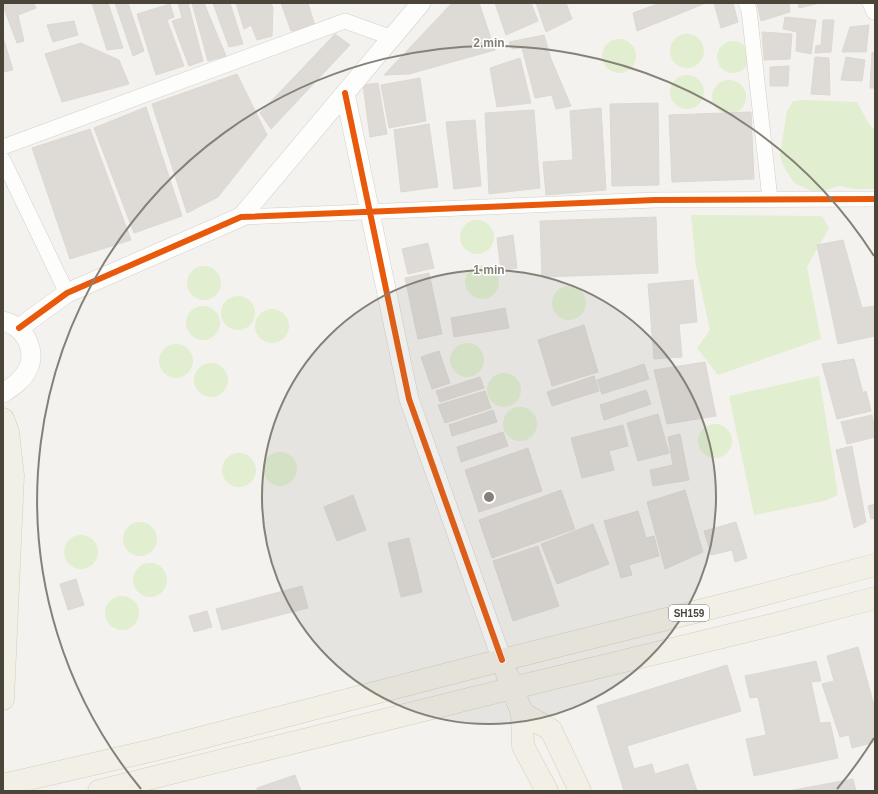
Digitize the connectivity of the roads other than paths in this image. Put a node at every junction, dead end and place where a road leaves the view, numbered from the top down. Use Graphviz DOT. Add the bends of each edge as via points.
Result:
graph roads {
  1 [pos="421,3"];
  2 [pos="746,3"];
  3 [pos="384,35"];
  4 [pos="345,93"];
  5 [pos="3,147"];
  6 [pos="3,160"];
  7 [pos="770,199"];
  8 [pos="875,199"];
  9 [pos="370,212"];
  10 [pos="241,218"];
  11 [pos="67,292"];
  12 [pos="11,324"];
  13 [pos="3,393"];
  14 [pos="3,419"];
  15 [pos="875,565"];
  16 [pos="852,571"];
  17 [pos="868,600"];
  18 [pos="735,602"];
  19 [pos="744,632"];
  20 [pos="502,660"];
  21 [pos="513,688"];
  22 [pos="3,699"];
  23 [pos="522,713"];
  24 [pos="247,726"];
  25 [pos="253,752"];
  26 [pos="6,784"];
  27 [pos="99,791"];
  28 [pos="547,791"];
  29 [pos="580,791"];
  1 -- 4 [label="street"];
  2 -- 7 [label="street" via="749,10"];
  3 -- 5 [label="street" via="345,21"];
  4 -- 9 [label="street"];
  4 -- 10 [label="street"];
  6 -- 11 [label="street"];
  7 -- 8 [label="street"];
  7 -- 9 [label="street" via="655,200"];
  9 -- 10 [label="street"];
  9 -- 20 [label="street" via="409,399"];
  10 -- 11 [label="street"];
  11 -- 12 [label="street"];
  12 -- 13 [label="street" via="26,337 30,359 21,379"];
  14 -- 22 [label="main road" via="8,432 13,476"];
  15 -- 16 [label="main road, SH159"];
  16 -- 17 [label="main road"];
  16 -- 18 [label="main road, SH159"];
  17 -- 19 [label="main road"];
  18 -- 19 [label="main road"];
  18 -- 20 [label="main road, SH159"];
  19 -- 21 [label="main road"];
  20 -- 21 [label="main road"];
  20 -- 24 [label="main road"];
  21 -- 23 [label="main road"];
  21 -- 25 [label="main road"];
  23 -- 28 [label="main road" via="523,746"];
  23 -- 29 [label="main road" via="551,730"];
  24 -- 25 [label="main road"];
  24 -- 26 [label="main road"];
  25 -- 27 [label="main road"];
}
